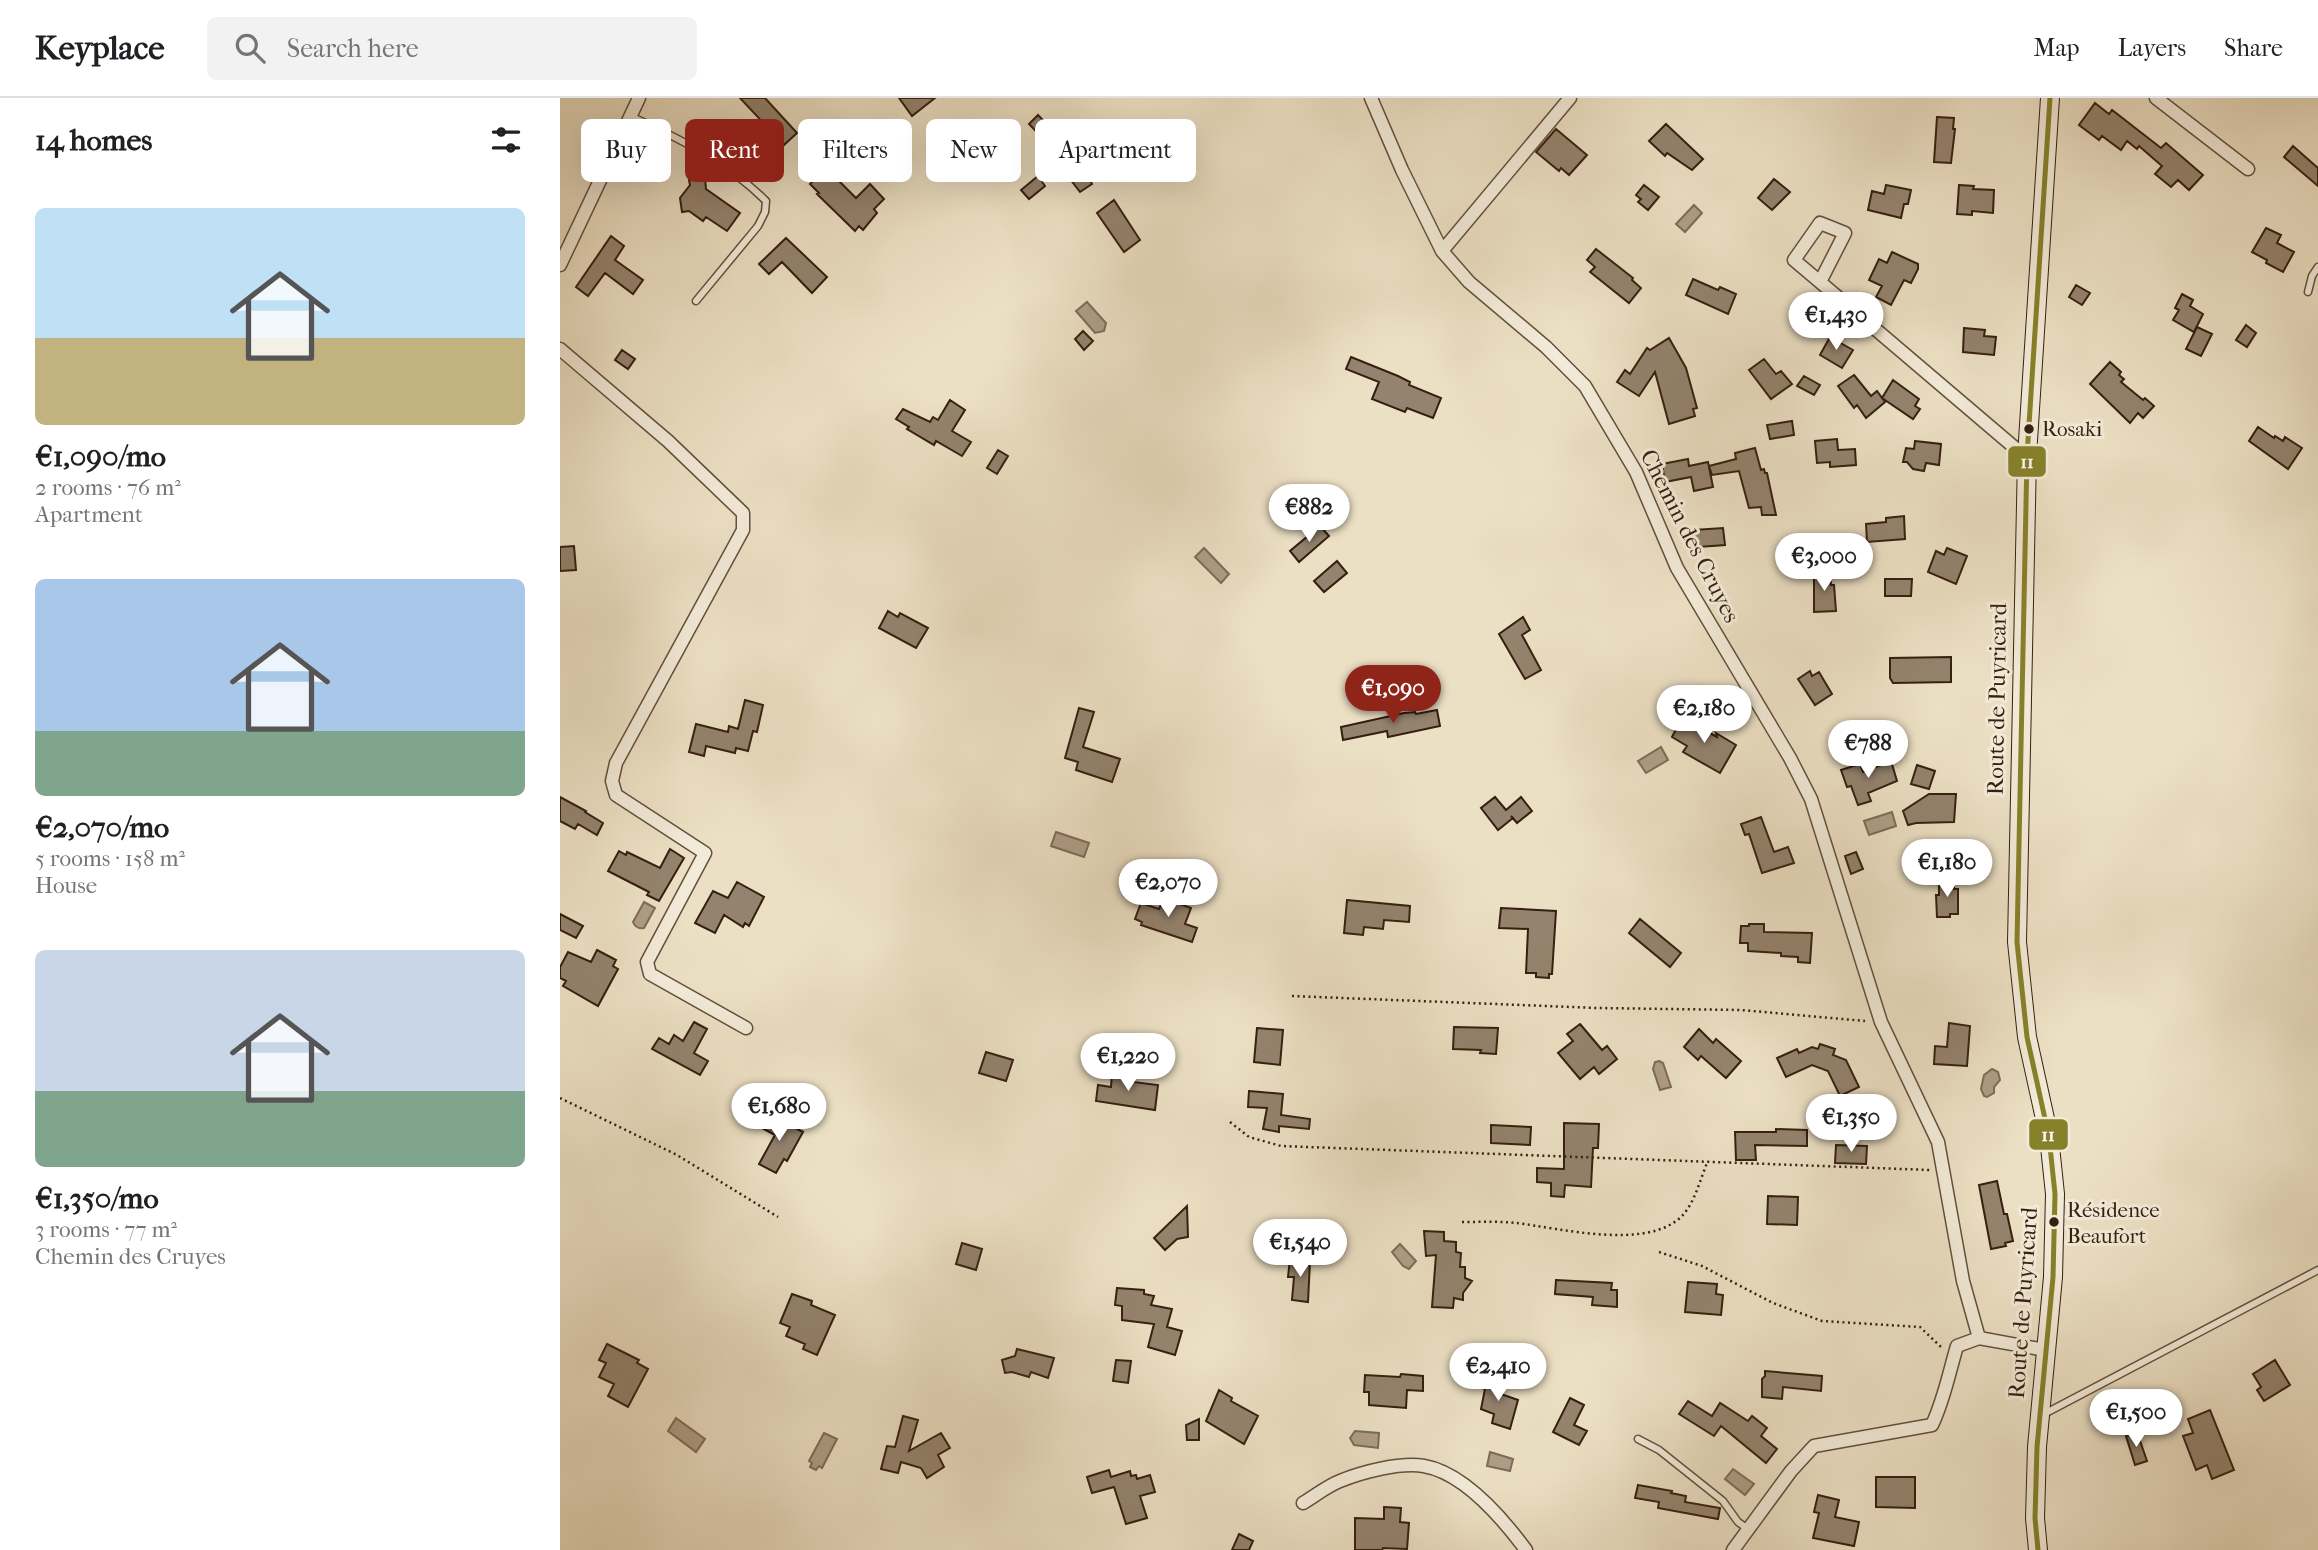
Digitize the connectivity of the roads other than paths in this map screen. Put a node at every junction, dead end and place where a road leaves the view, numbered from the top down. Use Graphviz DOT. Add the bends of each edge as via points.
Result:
graph roads {
  1 [pos="639,98"];
  2 [pos="1371,98"];
  3 [pos="1570,98"];
  4 [pos="2050,98"];
  5 [pos="2156,98"];
  6 [pos="631,116"];
  7 [pos="2248,169"];
  8 [pos="1442,251"];
  9 [pos="560,265"];
  10 [pos="2318,267"];
  11 [pos="1820,282"];
  12 [pos="2308,292"];
  13 [pos="696,300"];
  14 [pos="560,349"];
  15 [pos="2027,456"];
  16 [pos="746,1028"];
  17 [pos="2318,1270"];
  18 [pos="1979,1338"];
  19 [pos="2045,1350"];
  20 [pos="2039,1417"];
  21 [pos="1637,1440"];
  22 [pos="1303,1503"];
  23 [pos="1748,1529"];
  24 [pos="1526,1550"];
  25 [pos="1733,1550"];
  26 [pos="2038,1550"];
  1 -- 6 [label="street"];
  2 -- 8 [label="street, Chemin des Cruyes"];
  3 -- 8 [label="street"];
  4 -- 15 [label="main road, Route de Puyricard"];
  5 -- 7 [label="street"];
  6 -- 9 [label="street"];
  6 -- 13 [label="lane" via="722,165 766,201 758,226"];
  8 -- 18 [label="street, Chemin des Cruyes" via="1469,282 1585,386 1636,472 1677,568 1811,799 1881,1022 1938,1142 1963,1281"];
  10 -- 12 [label="lane"];
  11 -- 11 [label="street" via="1846,233 1820,223 1794,260"];
  11 -- 15 [label="street"];
  14 -- 16 [label="street" via="668,441 743,513 743,530 616,763 612,780 615,796 705,853 647,962 650,974"];
  15 -- 19 [label="main road, Route de Puyricard" via="2017,942 2027,1037 2049,1137 2055,1194"];
  17 -- 20 [label="lane"];
  18 -- 19 [label="street"];
  18 -- 23 [label="street" via="1957,1346 1942,1405 1931,1425 1814,1446"];
  19 -- 20 [label="main road, Route de Puyricard"];
  20 -- 26 [label="main road, Route de Puyricard"];
  21 -- 23 [label="lane" via="1658,1450 1723,1501"];
  22 -- 24 [label="street" via="1339,1482 1388,1468 1424,1466 1458,1479 1491,1508"];
  23 -- 25 [label="street"];
}
